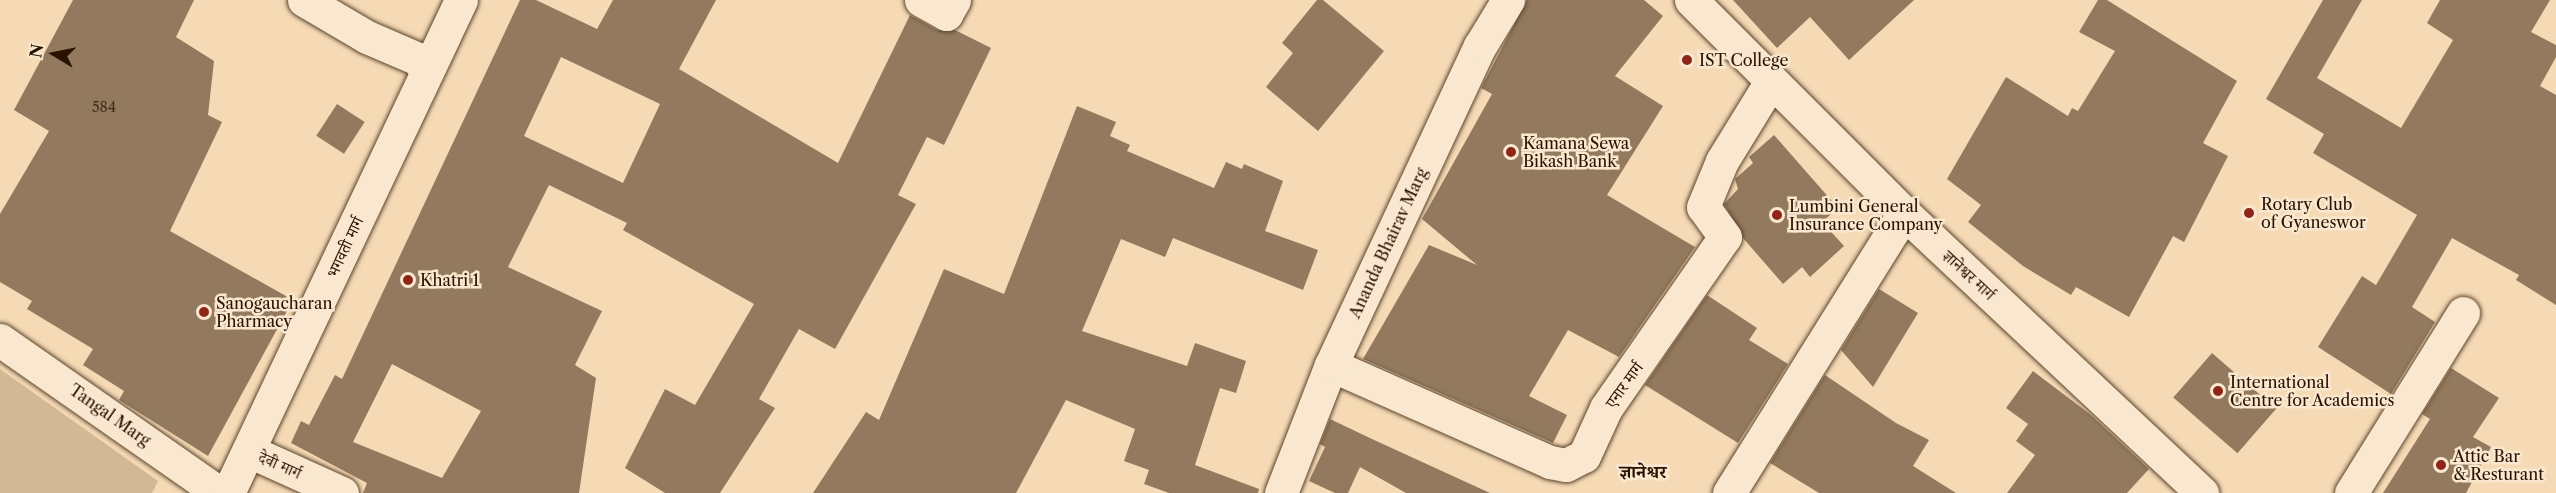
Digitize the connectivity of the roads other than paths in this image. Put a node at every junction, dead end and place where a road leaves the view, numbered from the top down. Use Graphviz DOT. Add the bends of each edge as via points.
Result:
graph roads {
  1 [pos="304,0"];
  2 [pos="461,0"];
  3 [pos="921,0"];
  4 [pos="954,0"];
  5 [pos="1508,0"];
  6 [pos="1691,0"];
  7 [pos="426,71"];
  8 [pos="1770,83"];
  9 [pos="1904,213"];
  10 [pos="2463,313"];
  11 [pos="0,340"];
  12 [pos="1331,365"];
  13 [pos="249,451"];
  14 [pos="219,493"];
  15 [pos="228,493"];
  16 [pos="342,493"];
  17 [pos="1281,493"];
  18 [pos="1729,493"];
  19 [pos="2202,493"];
  20 [pos="2351,493"];
  1 -- 7 [label="street" via="367,37 418,59"];
  2 -- 7 [label="street, भगवती मार्ग"];
  3 -- 4 [label="street" via="946,14"];
  5 -- 12 [label="street, Ananda Bhairav Marg" via="1480,46"];
  6 -- 8 [label="street, ज्ञानेश्वर मार्ग"];
  7 -- 13 [label="street, भगवती मार्ग"];
  8 -- 9 [label="street, ज्ञानेश्वर मार्ग"];
  8 -- 12 [label="street, एनार मार्ग" via="1722,161 1703,207 1725,237 1606,408 1584,456 1566,465 1550,462"];
  9 -- 18 [label="street" via="1836,315"];
  9 -- 19 [label="street, ज्ञानेश्वर मार्ग"];
  10 -- 20 [label="street"];
  11 -- 14 [label="street, Tangal Marg"];
  12 -- 17 [label="street, Ananda Bhairav Marg"];
  13 -- 15 [label="street, भगवती मार्ग"];
  13 -- 16 [label="street, देवी मार्ग"];
}
